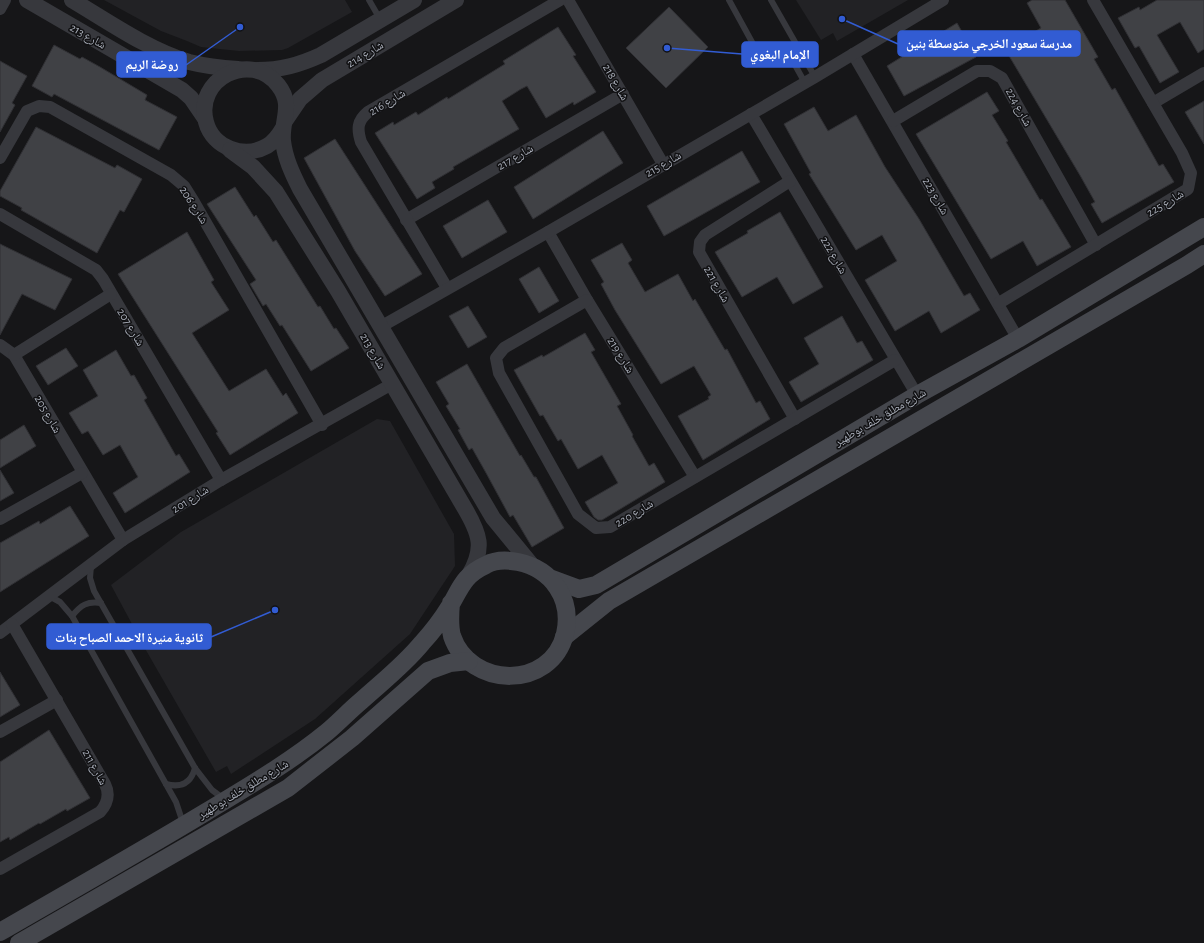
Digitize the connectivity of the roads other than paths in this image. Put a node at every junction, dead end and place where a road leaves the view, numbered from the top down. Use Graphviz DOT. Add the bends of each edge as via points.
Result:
graph roads {
  1 [pos="5,0"];
  2 [pos="27,0"];
  3 [pos="72,0"];
  4 [pos="369,0"];
  5 [pos="412,0"];
  6 [pos="456,0"];
  7 [pos="560,0"];
  8 [pos="568,0"];
  9 [pos="729,0"];
  10 [pos="771,0"];
  11 [pos="943,0"];
  12 [pos="1095,1"];
  13 [pos="0,9"];
  14 [pos="380,20"];
  15 [pos="87,35"];
  16 [pos="137,39"];
  17 [pos="797,47"];
  18 [pos="853,54"];
  19 [pos="780,57"];
  20 [pos="239,69"];
  21 [pos="255,70"];
  22 [pos="1204,73"];
  23 [pos="810,80"];
  24 [pos="624,94"];
  25 [pos="1153,103"];
  26 [pos="751,114"];
  27 [pos="204,117"];
  28 [pos="893,121"];
  29 [pos="284,124"];
  30 [pos="226,147"];
  31 [pos="0,158"];
  32 [pos="663,164"];
  33 [pos="790,181"];
  34 [pos="0,214"];
  35 [pos="406,220"];
  36 [pos="1204,228"];
  37 [pos="548,232"];
  38 [pos="1096,245"];
  39 [pos="1204,254"];
  40 [pos="447,288"];
  41 [pos="112,294"];
  42 [pos="587,300"];
  43 [pos="999,303"];
  44 [pos="382,326"];
  45 [pos="1018,339"];
  46 [pos="0,344"];
  47 [pos="14,355"];
  48 [pos="895,360"];
  49 [pos="392,384"];
  50 [pos="917,395"];
  51 [pos="795,419"];
  52 [pos="322,425"];
  53 [pos="82,473"];
  54 [pos="695,476"];
  55 [pos="221,480"];
  56 [pos="0,519"];
  57 [pos="123,540"];
  58 [pos="92,564"];
  59 [pos="531,564"];
  60 [pos="469,575"];
  61 [pos="552,579"];
  62 [pos="49,596"];
  63 [pos="101,604"];
  64 [pos="451,604"];
  65 [pos="72,616"];
  66 [pos="12,624"];
  67 [pos="0,633"];
  68 [pos="564,637"];
  69 [pos="469,661"];
  70 [pos="57,700"];
  71 [pos="0,732"];
  72 [pos="195,768"];
  73 [pos="166,784"];
  74 [pos="226,800"];
  75 [pos="184,825"];
  76 [pos="0,869"];
  77 [pos="0,932"];
  78 [pos="19,943"];
  1 -- 13 [label="street"];
  2 -- 15 [label="street, شارع 213"];
  3 -- 16 [label="street, شارع 213"];
  4 -- 14 [label="lane"];
  5 -- 14 [label="street, شارع 214"];
  6 -- 29 [label="street, شارع 214" via="322,80 300,99"];
  7 -- 35 [label="street, شارع 216" via="361,118 358,124 361,142"];
  8 -- 24 [label="street, شارع 218"];
  9 -- 19 [label="lane" via="758,52 773,59"];
  10 -- 17 [label="lane"];
  11 -- 18 [label="street, شارع 215"];
  12 -- 25 [label="street, شارع 225"];
  14 -- 21 [label="street, شارع 214" via="306,62 276,70"];
  15 -- 16 [label="street" via="103,37 127,48"];
  15 -- 27 [label="street, شارع 213" via="182,90"];
  16 -- 20 [label="street, شارع 213" via="190,62"];
  17 -- 19 [label="lane"];
  17 -- 23 [label="lane"];
  18 -- 23 [label="street, شارع 215"];
  18 -- 28 [label="street, شارع 223"];
  19 -- 23 [label="lane" via="795,65"];
  20 -- 21 [label="street"];
  20 -- 27 [label="street" via="225,74 214,83 204,103"];
  21 -- 29 [label="street" via="268,76 279,86 286,100 287,114"];
  22 -- 25 [label="street"];
  23 -- 26 [label="street, شارع 215"];
  24 -- 32 [label="street, شارع 218"];
  24 -- 35 [label="street, شارع 217"];
  25 -- 38 [label="street, شارع 225" via="1191,173 1188,189"];
  26 -- 32 [label="street, شارع 215"];
  26 -- 33 [label="street, شارع 222"];
  27 -- 30 [label="street" via="214,138"];
  28 -- 38 [label="street, شارع 224" via="977,71 990,71 1002,78"];
  28 -- 43 [label="street, شارع 223"];
  29 -- 30 [label="street" via="268,146 254,151 239,152"];
  29 -- 44 [label="street, شارع 213" via="285,150 293,174"];
  30 -- 49 [label="street, شارع 213" via="253,167 276,192"];
  31 -- 52 [label="street, شارع 206" via="27,110 39,106 50,107 171,175 184,186 194,202"];
  32 -- 37 [label="street, شارع 215"];
  33 -- 48 [label="street, شارع 222"];
  33 -- 51 [label="street, شارع 221" via="706,234 700,242 699,252"];
  34 -- 41 [label="street, شارع 207" via="96,270"];
  35 -- 40 [label="street, شارع 216"];
  36 -- 45 [label="main road, شارع مطلق خلف بوطهير"];
  37 -- 40 [label="street, شارع 215"];
  37 -- 42 [label="street, شارع 219"];
  38 -- 43 [label="street, شارع 225"];
  39 -- 68 [label="main road, شارع مطلق خلف بوطهير" via="609,601"];
  40 -- 44 [label="street, شارع 215"];
  41 -- 47 [label="street"];
  41 -- 55 [label="street, شارع 207"];
  42 -- 54 [label="street, شارع 219"];
  42 -- 54 [label="street, شارع 220" via="504,348 496,358 499,373 578,514 596,528 610,527"];
  43 -- 45 [label="street, شارع 223"];
  44 -- 59 [label="street, شارع 213" via="493,518"];
  45 -- 50 [label="main road, شارع مطلق خلف بوطهير"];
  46 -- 47 [label="street, شارع 205"];
  47 -- 53 [label="street, شارع 205"];
  48 -- 50 [label="street, شارع 222"];
  48 -- 51 [label="street, شارع 220"];
  49 -- 52 [label="street, شارع 201"];
  49 -- 60 [label="street, شارع 213" via="470,518 478,539 479,551 478,560"];
  50 -- 61 [label="main road, شارع مطلق خلف بوطهير" via="596,585 579,589"];
  51 -- 54 [label="street, شارع 220"];
  52 -- 55 [label="street, شارع 201"];
  53 -- 56 [label="street"];
  53 -- 57 [label="street, شارع 205"];
  55 -- 57 [label="street, شارع 201"];
  57 -- 58 [label="street, شارع 201"];
  58 -- 62 [label="street, شارع 201"];
  58 -- 63 [label="lane" via="90,578"];
  59 -- 60 [label="main road" via="509,560 495,562"];
  59 -- 61 [label="main road"];
  60 -- 64 [label="main road" via="458,588"];
  61 -- 68 [label="main road" via="561,592 566,607"];
  62 -- 65 [label="lane" via="60,602"];
  62 -- 66 [label="street, شارع 201"];
  63 -- 65 [label="lane" via="85,604"];
  63 -- 72 [label="lane"];
  64 -- 69 [label="main road" via="452,635 458,649"];
  64 -- 74 [label="main road, شارع مطلق خلف بوطهير" via="436,627 406,662 329,731 274,771"];
  65 -- 73 [label="lane"];
  66 -- 67 [label="street, شارع 201"];
  66 -- 70 [label="street, شارع 211"];
  68 -- 69 [label="main road" via="555,654 541,667 523,675 504,676 485,672"];
  69 -- 78 [label="main road, شارع مطلق خلف بوطهير" via="450,663 428,671 347,742 288,788"];
  70 -- 71 [label="street"];
  70 -- 76 [label="street, شارع 211" via="105,784 108,793 106,804 100,812"];
  72 -- 73 [label="lane" via="191,780 187,783 172,786"];
  72 -- 74 [label="lane" via="212,790"];
  73 -- 75 [label="lane" via="180,810"];
  74 -- 75 [label="main road, شارع مطلق خلف بوطهير"];
  75 -- 77 [label="main road, شارع مطلق خلف بوطهير"];
}
